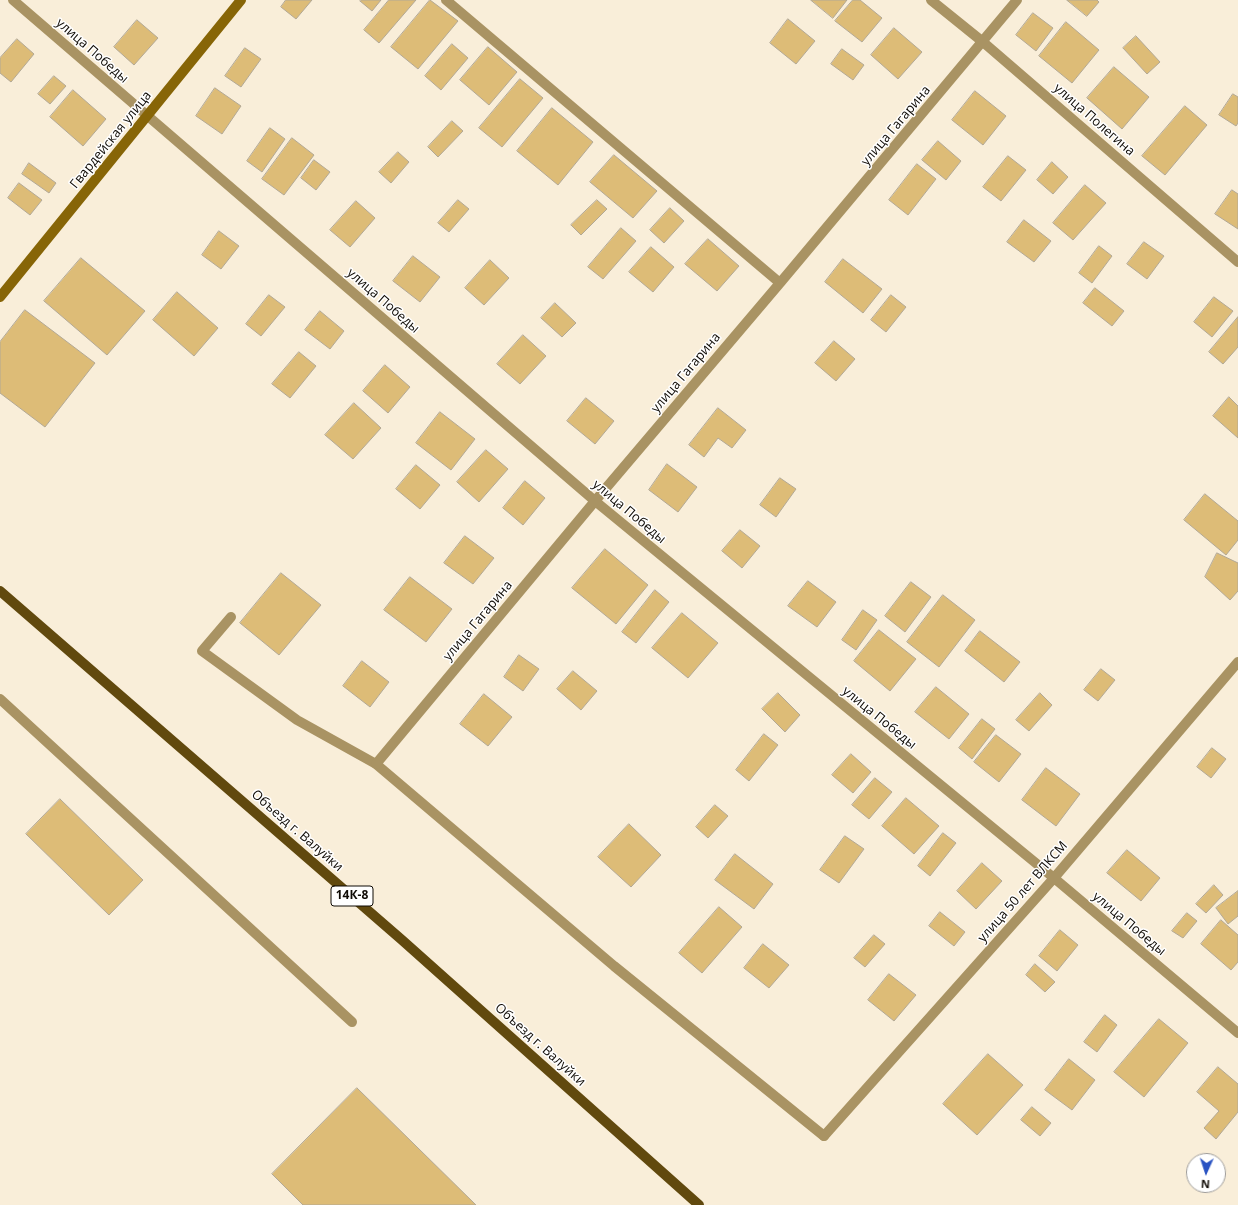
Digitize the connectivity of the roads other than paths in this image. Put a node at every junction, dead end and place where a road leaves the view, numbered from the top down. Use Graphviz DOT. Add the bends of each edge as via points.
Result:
graph roads {
  1 [pos="13,0"];
  2 [pos="241,0"];
  3 [pos="446,0"];
  4 [pos="931,0"];
  5 [pos="1017,0"];
  6 [pos="983,42"];
  7 [pos="148,116"];
  8 [pos="1238,262"];
  9 [pos="780,283"];
  10 [pos="0,297"];
  11 [pos="595,500"];
  12 [pos="0,591"];
  13 [pos="231,617"];
  14 [pos="1238,662"];
  15 [pos="0,699"];
  16 [pos="376,764"];
  17 [pos="1054,878"];
  18 [pos="352,1022"];
  19 [pos="1238,1033"];
  20 [pos="699,1205"];
  1 -- 7 [label="street, улица Победы"];
  2 -- 7 [label="street, Гвардейская улица"];
  3 -- 9 [label="street"];
  4 -- 6 [label="street, улица Полегина"];
  5 -- 6 [label="street, улица Гагарина"];
  6 -- 8 [label="street, улица Полегина"];
  6 -- 9 [label="street, улица Гагарина"];
  7 -- 10 [label="street, Гвардейская улица"];
  7 -- 11 [label="street, улица Победы"];
  9 -- 11 [label="street, улица Гагарина"];
  11 -- 16 [label="street, улица Гагарина"];
  11 -- 17 [label="street, улица Победы"];
  12 -- 20 [label="main road, Объезд г. Валуйки / 14К-8" via="402,940"];
  13 -- 16 [label="street" via="202,651 297,720"];
  14 -- 17 [label="street, улица 50 лет ВЛКСМ"];
  15 -- 18 [label="street"];
  16 -- 17 [label="street, улица 50 лет ВЛКСМ" via="614,966 824,1136"];
  17 -- 19 [label="street, улица Победы"];
}
